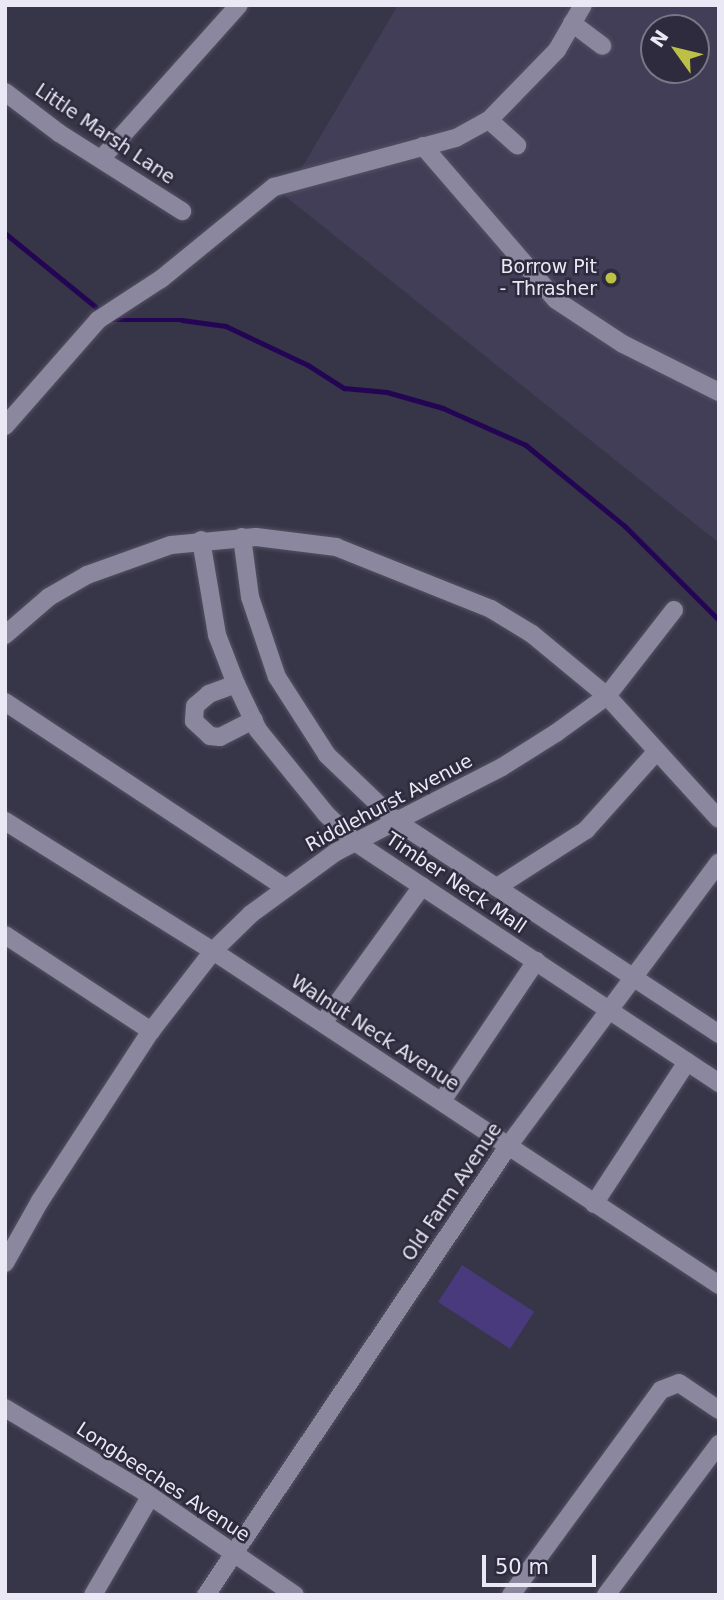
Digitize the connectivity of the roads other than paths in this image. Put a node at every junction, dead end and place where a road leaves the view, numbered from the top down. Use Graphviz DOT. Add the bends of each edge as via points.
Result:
graph roads {
  1 [pos="239,5"];
  2 [pos="583,5"];
  3 [pos="572,23"];
  4 [pos="602,47"];
  5 [pos="5,92"];
  6 [pos="489,120"];
  7 [pos="517,145"];
  8 [pos="423,146"];
  9 [pos="102,158"];
  10 [pos="182,211"];
  11 [pos="719,392"];
  12 [pos="5,426"];
  13 [pos="242,537"];
  14 [pos="201,541"];
  15 [pos="674,610"];
  16 [pos="5,635"];
  17 [pos="236,684"];
  18 [pos="607,696"];
  19 [pos="5,702"];
  20 [pos="254,720"];
  21 [pos="657,751"];
  22 [pos="719,819"];
  23 [pos="5,821"];
  24 [pos="396,821"];
  25 [pos="355,842"];
  26 [pos="719,862"];
  27 [pos="422,886"];
  28 [pos="284,887"];
  29 [pos="496,887"];
  30 [pos="5,935"];
  31 [pos="213,951"];
  32 [pos="536,961"];
  33 [pos="633,977"];
  34 [pos="609,1010"];
  35 [pos="323,1023"];
  36 [pos="151,1031"];
  37 [pos="718,1031"];
  38 [pos="687,1062"];
  39 [pos="719,1083"];
  40 [pos="442,1101"];
  41 [pos="509,1145"];
  42 [pos="594,1204"];
  43 [pos="5,1263"];
  44 [pos="718,1283"];
  45 [pos="5,1408"];
  46 [pos="719,1410"];
  47 [pos="719,1444"];
  48 [pos="150,1497"];
  49 [pos="232,1553"];
  50 [pos="93,1595"];
  51 [pos="206,1595"];
  52 [pos="295,1595"];
  53 [pos="511,1595"];
  54 [pos="606,1595"];
  1 -- 9 [label="street"];
  2 -- 3 [label="street"];
  3 -- 4 [label="street"];
  3 -- 6 [label="street" via="557,50"];
  5 -- 9 [label="street, Little Marsh Lane" via="59,133"];
  6 -- 7 [label="street"];
  6 -- 8 [label="street" via="456,138"];
  8 -- 11 [label="street" via="556,300 623,344"];
  8 -- 12 [label="street" via="274,187 162,279 98,320"];
  9 -- 10 [label="street, Little Marsh Lane"];
  13 -- 14 [label="street"];
  13 -- 18 [label="street" via="336,547 478,603 532,634"];
  13 -- 24 [label="street, Timber Neck Mall" via="250,597 277,677 327,755"];
  14 -- 16 [label="street" via="128,557 87,575 48,597"];
  14 -- 17 [label="street, Timber Neck Mall" via="217,635"];
  15 -- 18 [label="street, Riddlehurst Avenue"];
  17 -- 20 [label="street, Timber Neck Mall"];
  17 -- 20 [label="street" via="209,694 195,706 194,721 209,736 220,737"];
  18 -- 21 [label="street"];
  18 -- 24 [label="street, Riddlehurst Avenue" via="502,767"];
  19 -- 28 [label="street"];
  20 -- 25 [label="street, Timber Neck Mall" via="293,776"];
  21 -- 22 [label="street"];
  21 -- 29 [label="street" via="586,830"];
  23 -- 31 [label="street, Walnut Neck Avenue"];
  24 -- 25 [label="street, Riddlehurst Avenue"];
  24 -- 29 [label="street, Timber Neck Mall"];
  25 -- 27 [label="street, Timber Neck Mall"];
  25 -- 28 [label="street, Riddlehurst Avenue"];
  26 -- 33 [label="street, Old Farm Avenue"];
  27 -- 32 [label="street, Timber Neck Mall"];
  27 -- 35 [label="street"];
  28 -- 31 [label="street, Riddlehurst Avenue"];
  29 -- 33 [label="street, Timber Neck Mall"];
  30 -- 36 [label="street"];
  31 -- 35 [label="street, Walnut Neck Avenue"];
  31 -- 36 [label="street, Riddlehurst Avenue"];
  32 -- 34 [label="street, Timber Neck Mall"];
  32 -- 40 [label="street"];
  33 -- 34 [label="street, Old Farm Avenue"];
  33 -- 37 [label="street, Timber Neck Mall"];
  34 -- 38 [label="street, Timber Neck Mall"];
  34 -- 41 [label="street, Old Farm Avenue"];
  35 -- 40 [label="street, Walnut Neck Avenue"];
  36 -- 43 [label="street, Riddlehurst Avenue" via="46,1190"];
  38 -- 39 [label="street, Timber Neck Mall"];
  38 -- 42 [label="street"];
  40 -- 41 [label="street, Walnut Neck Avenue"];
  41 -- 42 [label="street, Walnut Neck Avenue"];
  41 -- 49 [label="street, Old Farm Avenue"];
  42 -- 44 [label="street, Walnut Neck Avenue"];
  45 -- 48 [label="street, Longbeeches Avenue"];
  46 -- 53 [label="street" via="679,1383 661,1390"];
  47 -- 54 [label="street"];
  48 -- 49 [label="street, Longbeeches Avenue"];
  48 -- 50 [label="street"];
  49 -- 51 [label="street, Old Farm Avenue"];
  49 -- 52 [label="street, Longbeeches Avenue"];
}
